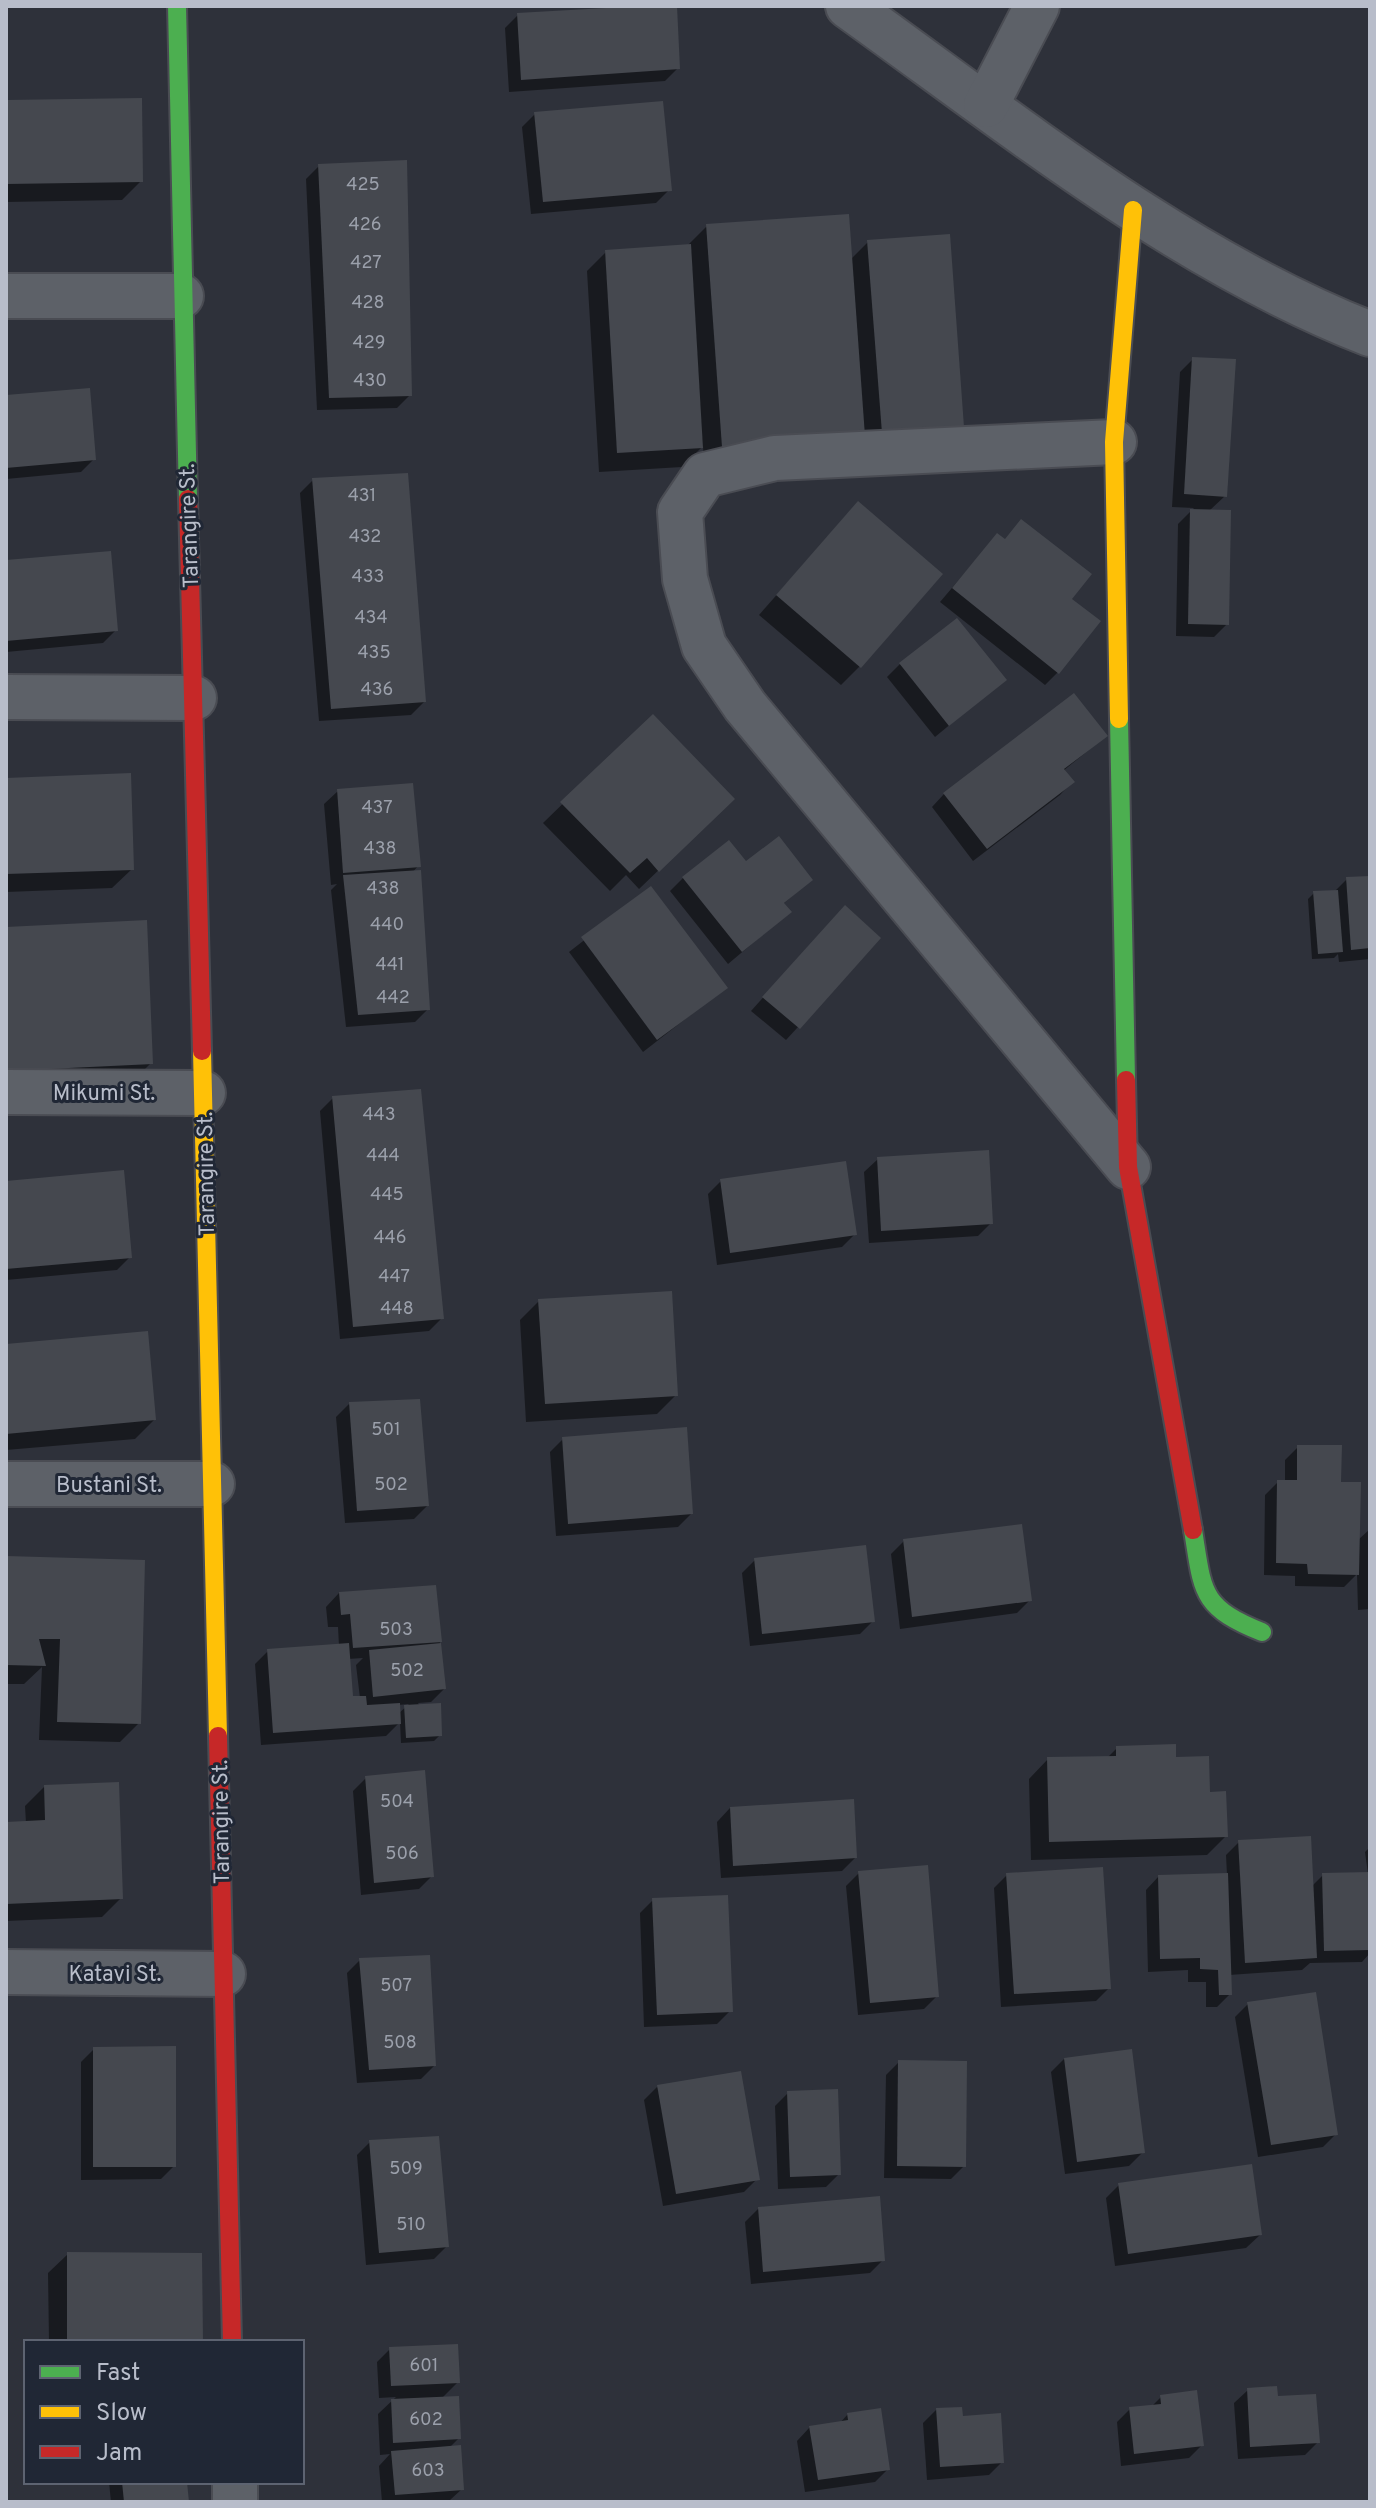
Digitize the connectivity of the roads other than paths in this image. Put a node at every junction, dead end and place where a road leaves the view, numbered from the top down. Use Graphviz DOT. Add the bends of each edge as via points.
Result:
graph roads {
  1 [pos="177,6"];
  2 [pos="848,6"];
  3 [pos="1037,6"];
  4 [pos="986,105"];
  5 [pos="1133,210"];
  6 [pos="6,296"];
  7 [pos="181,296"];
  8 [pos="1370,334"];
  9 [pos="1114,442"];
  10 [pos="6,697"];
  11 [pos="194,698"];
  12 [pos="6,1092"];
  13 [pos="203,1093"];
  14 [pos="1128,1167"];
  15 [pos="6,1484"];
  16 [pos="212,1484"];
  17 [pos="1262,1632"];
  18 [pos="6,1972"];
  19 [pos="223,1974"];
  20 [pos="232,2340"];
  1 -- 7 [label="street, Tarangire St."];
  2 -- 4 [label="street"];
  3 -- 4 [label="street"];
  4 -- 5 [label="street"];
  5 -- 8 [label="street" via="1305,309"];
  5 -- 9 [label="street"];
  6 -- 7 [label="street"];
  7 -- 11 [label="street, Tarangire St."];
  9 -- 14 [label="street"];
  9 -- 14 [label="street" via="775,458 705,475 680,512 685,579 712,658 745,706"];
  10 -- 11 [label="street"];
  11 -- 13 [label="street, Tarangire St."];
  12 -- 13 [label="street, Mikumi St."];
  13 -- 16 [label="street, Tarangire St."];
  14 -- 17 [label="street" via="1203,1589 1227,1618"];
  15 -- 16 [label="street, Bustani St."];
  16 -- 19 [label="street, Tarangire St."];
  18 -- 19 [label="street, Katavi St."];
  19 -- 20 [label="street, Tarangire St."];
}
